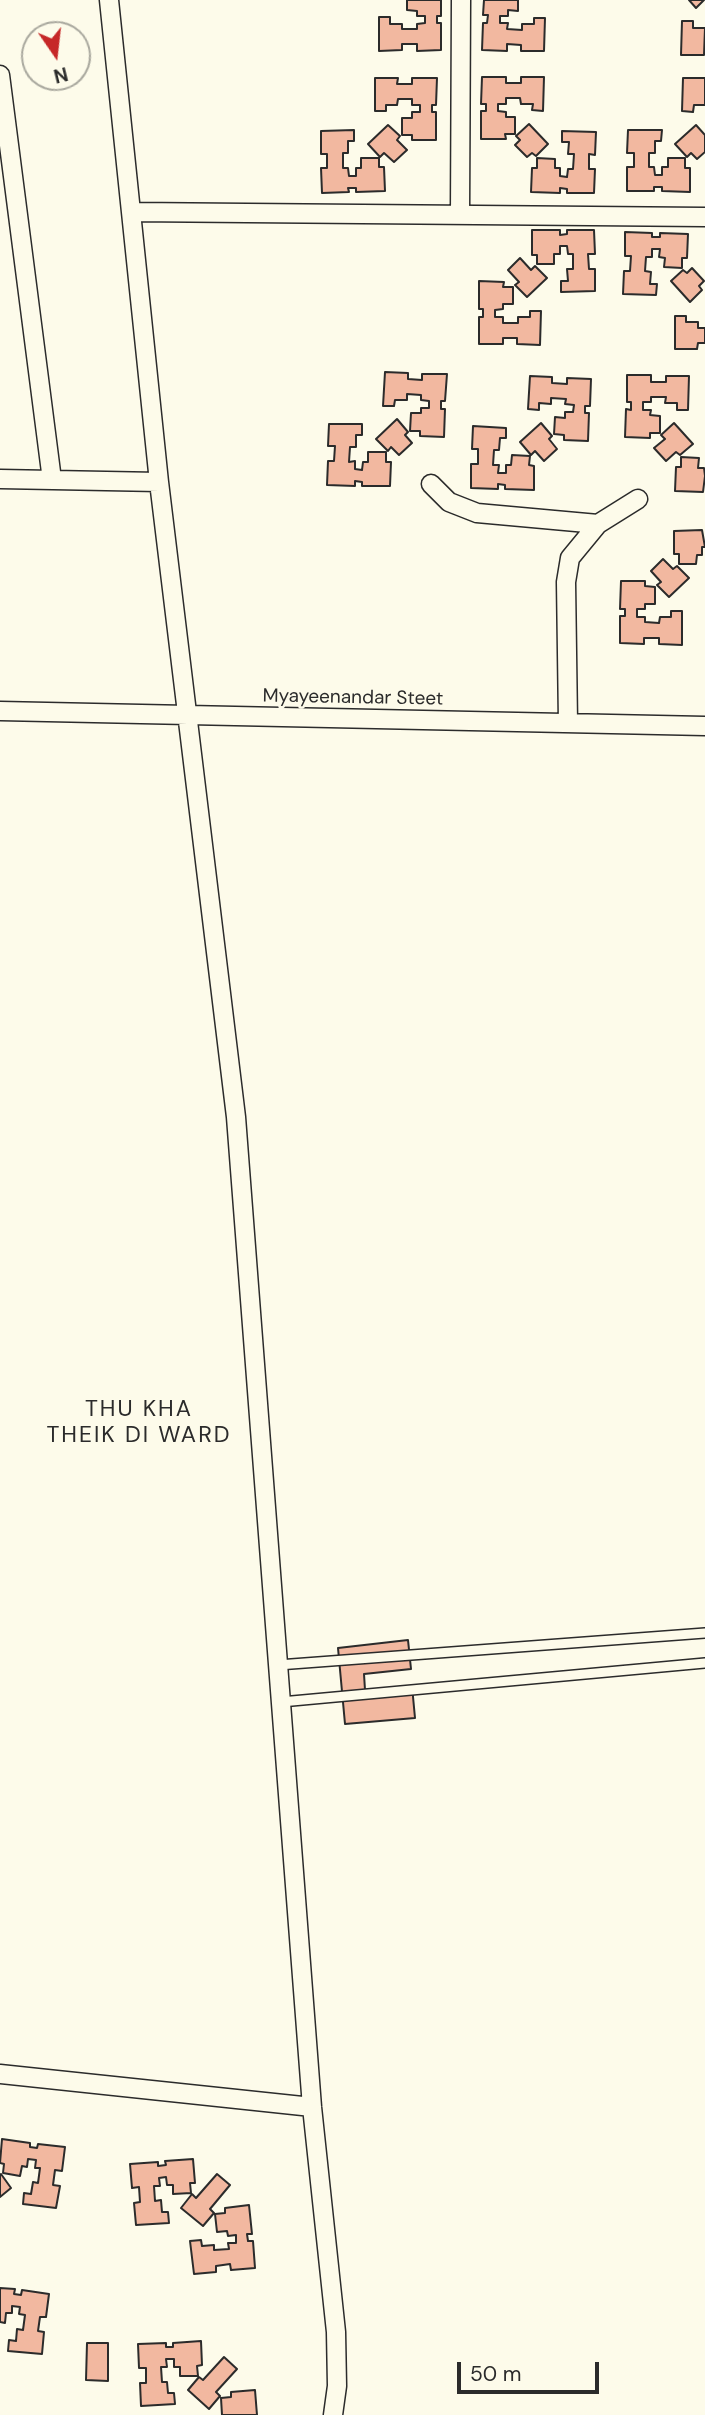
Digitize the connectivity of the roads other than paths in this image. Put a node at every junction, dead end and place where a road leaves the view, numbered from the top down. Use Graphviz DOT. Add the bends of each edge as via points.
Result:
graph roads {
  1 [pos="109,0"];
  2 [pos="461,0"];
  3 [pos="0,75"];
  4 [pos="133,212"];
  5 [pos="460,215"];
  6 [pos="705,217"];
  7 [pos="0,479"];
  8 [pos="52,480"];
  9 [pos="159,482"];
  10 [pos="431,484"];
  11 [pos="638,499"];
  12 [pos="598,524"];
  13 [pos="0,711"];
  14 [pos="189,715"];
  15 [pos="568,723"];
  16 [pos="705,726"];
  17 [pos="705,1633"];
  18 [pos="705,1663"];
  19 [pos="278,1665"];
  20 [pos="281,1702"];
  21 [pos="0,2074"];
  22 [pos="312,2108"];
  23 [pos="333,2415"];
  1 -- 4 [label="street"];
  2 -- 5 [label="street"];
  3 -- 8 [label="street"];
  4 -- 5 [label="street"];
  4 -- 9 [label="street"];
  5 -- 6 [label="street"];
  7 -- 8 [label="street"];
  8 -- 9 [label="street"];
  9 -- 14 [label="street"];
  10 -- 12 [label="street" via="449,502 477,513"];
  11 -- 12 [label="street"];
  12 -- 15 [label="street" via="570,558 568,570"];
  13 -- 14 [label="street, Myayeenandar Steet"];
  14 -- 15 [label="street, Myayeenandar Steet"];
  14 -- 19 [label="street" via="236,1117"];
  15 -- 16 [label="street, Myayeenandar Steet"];
  17 -- 19 [label="lane"];
  18 -- 20 [label="lane"];
  19 -- 20 [label="street"];
  20 -- 22 [label="street"];
  21 -- 22 [label="street"];
  22 -- 23 [label="street" via="335,2332"];
}
